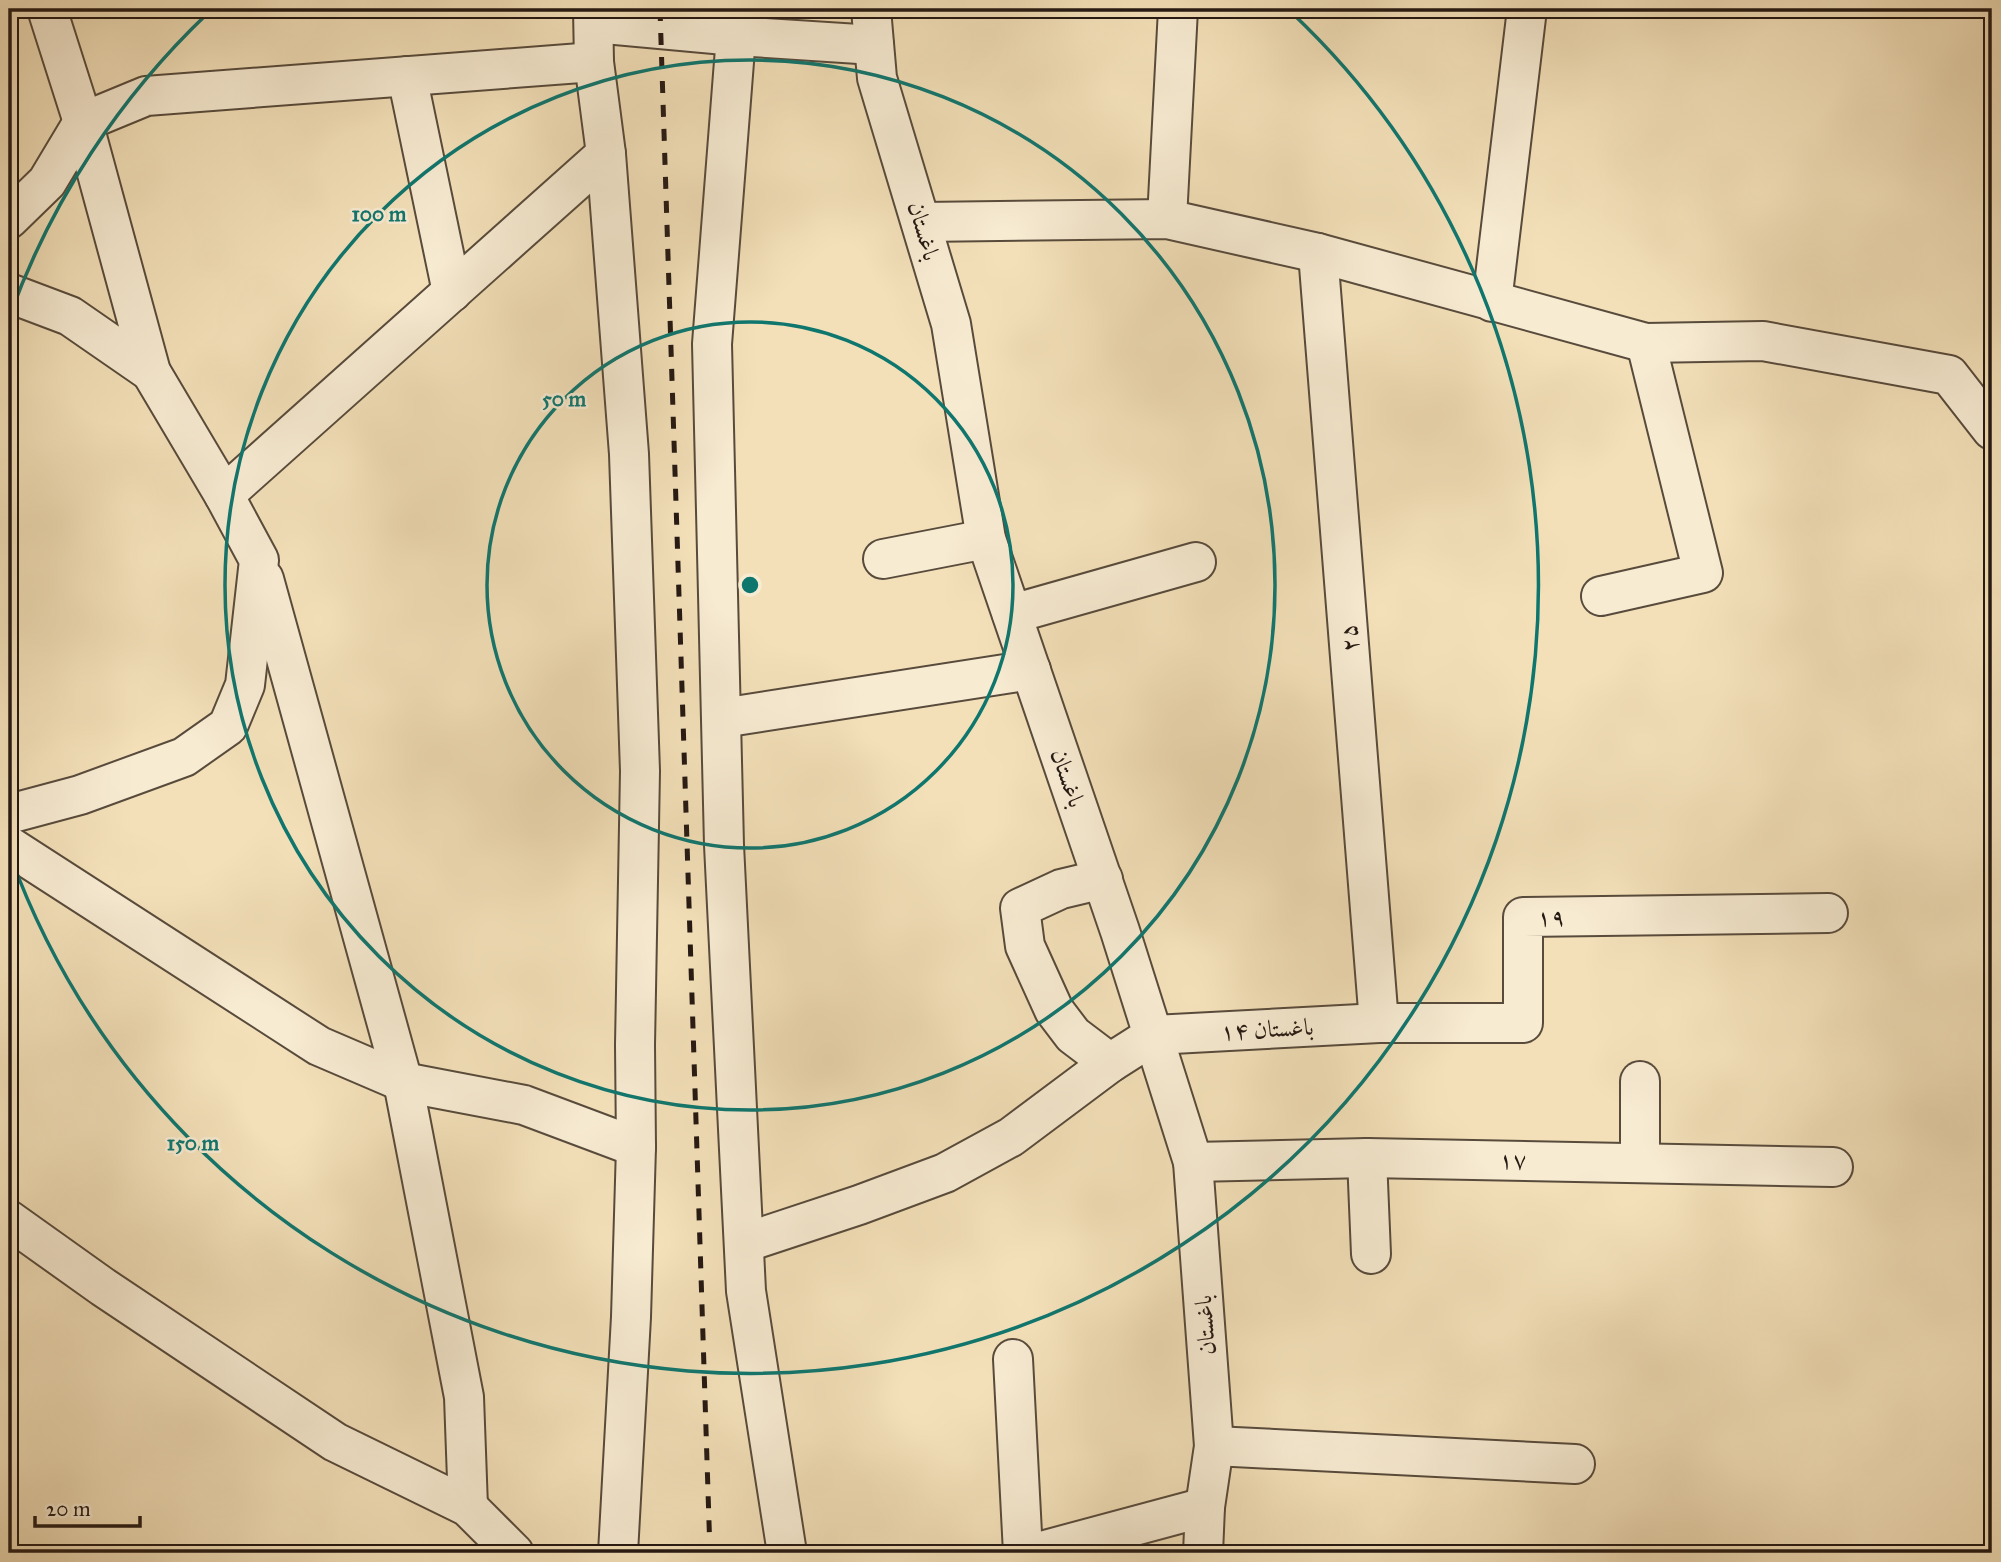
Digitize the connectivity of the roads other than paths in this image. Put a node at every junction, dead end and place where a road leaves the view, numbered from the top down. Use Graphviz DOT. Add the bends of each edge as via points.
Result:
graph roads {
  1 [pos="47,9"];
  2 [pos="1178,9"];
  3 [pos="1527,9"];
  4 [pos="594,16"];
  5 [pos="735,22"];
  6 [pos="872,27"];
  7 [pos="594,62"];
  8 [pos="407,76"];
  9 [pos="83,122"];
  10 [pos="606,154"];
  11 [pos="9,219"];
  12 [pos="1167,219"];
  13 [pos="922,222"];
  14 [pos="1318,253"];
  15 [pos="452,292"];
  16 [pos="9,293"];
  17 [pos="1492,302"];
  18 [pos="1646,343"];
  19 [pos="151,372"];
  20 [pos="1992,430"];
  21 [pos="224,495"];
  22 [pos="986,540"];
  23 [pos="883,559"];
  24 [pos="259,561"];
  25 [pos="1196,562"];
  26 [pos="1601,596"];
  27 [pos="1012,614"];
  28 [pos="1031,670"];
  29 [pos="722,718"];
  30 [pos="9,814"];
  31 [pos="9,846"];
  32 [pos="1103,878"];
  33 [pos="1828,913"];
  34 [pos="1379,1023"];
  35 [pos="1154,1035"];
  36 [pos="1110,1063"];
  37 [pos="1640,1081"];
  38 [pos="403,1082"];
  39 [pos="636,1147"];
  40 [pos="1367,1158"];
  41 [pos="1193,1161"];
  42 [pos="1640,1162"];
  43 [pos="1833,1167"];
  44 [pos="9,1220"];
  45 [pos="744,1243"];
  46 [pos="1371,1254"];
  47 [pos="1013,1359"];
  48 [pos="1214,1446"];
  49 [pos="1575,1464"];
  50 [pos="468,1507"];
  51 [pos="1205,1507"];
  52 [pos="514,1553"];
  53 [pos="618,1553"];
  54 [pos="787,1553"];
  55 [pos="1023,1553"];
  56 [pos="1034,1553"];
  57 [pos="1203,1553"];
  1 -- 9 [label="street"];
  2 -- 12 [label="street"];
  3 -- 17 [label="street"];
  4 -- 5 [label="street"];
  4 -- 7 [label="street"];
  5 -- 6 [label="street"];
  5 -- 29 [label="street" via="712,344"];
  6 -- 13 [label="street, باغستان" via="877,78"];
  7 -- 8 [label="street"];
  7 -- 10 [label="street"];
  8 -- 9 [label="street" via="146,96"];
  8 -- 15 [label="street"];
  9 -- 11 [label="street" via="47,182"];
  9 -- 19 [label="street"];
  10 -- 15 [label="street"];
  10 -- 39 [label="street" via="629,454 639,757"];
  12 -- 13 [label="street"];
  12 -- 14 [label="street"];
  13 -- 22 [label="street, باغستان" via="951,324"];
  14 -- 17 [label="street"];
  14 -- 34 [label="street, ۲۵"];
  15 -- 21 [label="street"];
  16 -- 19 [label="street" via="70,316"];
  17 -- 18 [label="street"];
  18 -- 20 [label="street" via="1763,341 1949,374"];
  18 -- 26 [label="street" via="1703,573"];
  19 -- 21 [label="street"];
  21 -- 24 [label="street"];
  22 -- 23 [label="street"];
  22 -- 27 [label="street, باغستان"];
  24 -- 30 [label="street" via="244,685 228,726 184,757 80,795"];
  24 -- 38 [label="street"];
  25 -- 27 [label="street"];
  27 -- 28 [label="street, باغستان"];
  28 -- 29 [label="street"];
  28 -- 32 [label="street, باغستان"];
  29 -- 45 [label="street"];
  31 -- 38 [label="street" via="319,1046"];
  32 -- 35 [label="street, باغستان"];
  32 -- 36 [label="street" via="1061,889 1020,908 1025,946 1054,1010 1073,1035"];
  33 -- 34 [label="street, ۱۹" via="1524,917 1523,1023"];
  34 -- 35 [label="street, باغستان ۱۴"];
  35 -- 36 [label="street"];
  35 -- 41 [label="street, باغستان"];
  36 -- 45 [label="street" via="1011,1137 945,1173"];
  37 -- 42 [label="street"];
  38 -- 39 [label="street" via="524,1105"];
  38 -- 50 [label="street" via="464,1397"];
  39 -- 53 [label="street"];
  40 -- 41 [label="street, ۱۷"];
  40 -- 42 [label="street, ۱۷"];
  40 -- 46 [label="street"];
  41 -- 48 [label="street, باغستان"];
  42 -- 43 [label="street, ۱۷"];
  44 -- 50 [label="street" via="335,1442"];
  45 -- 54 [label="street" via="746,1291"];
  47 -- 55 [label="street"];
  48 -- 49 [label="street"];
  48 -- 51 [label="street, باغستان"];
  50 -- 52 [label="street"];
  51 -- 56 [label="street"];
  51 -- 57 [label="street, باغستان"];
}
